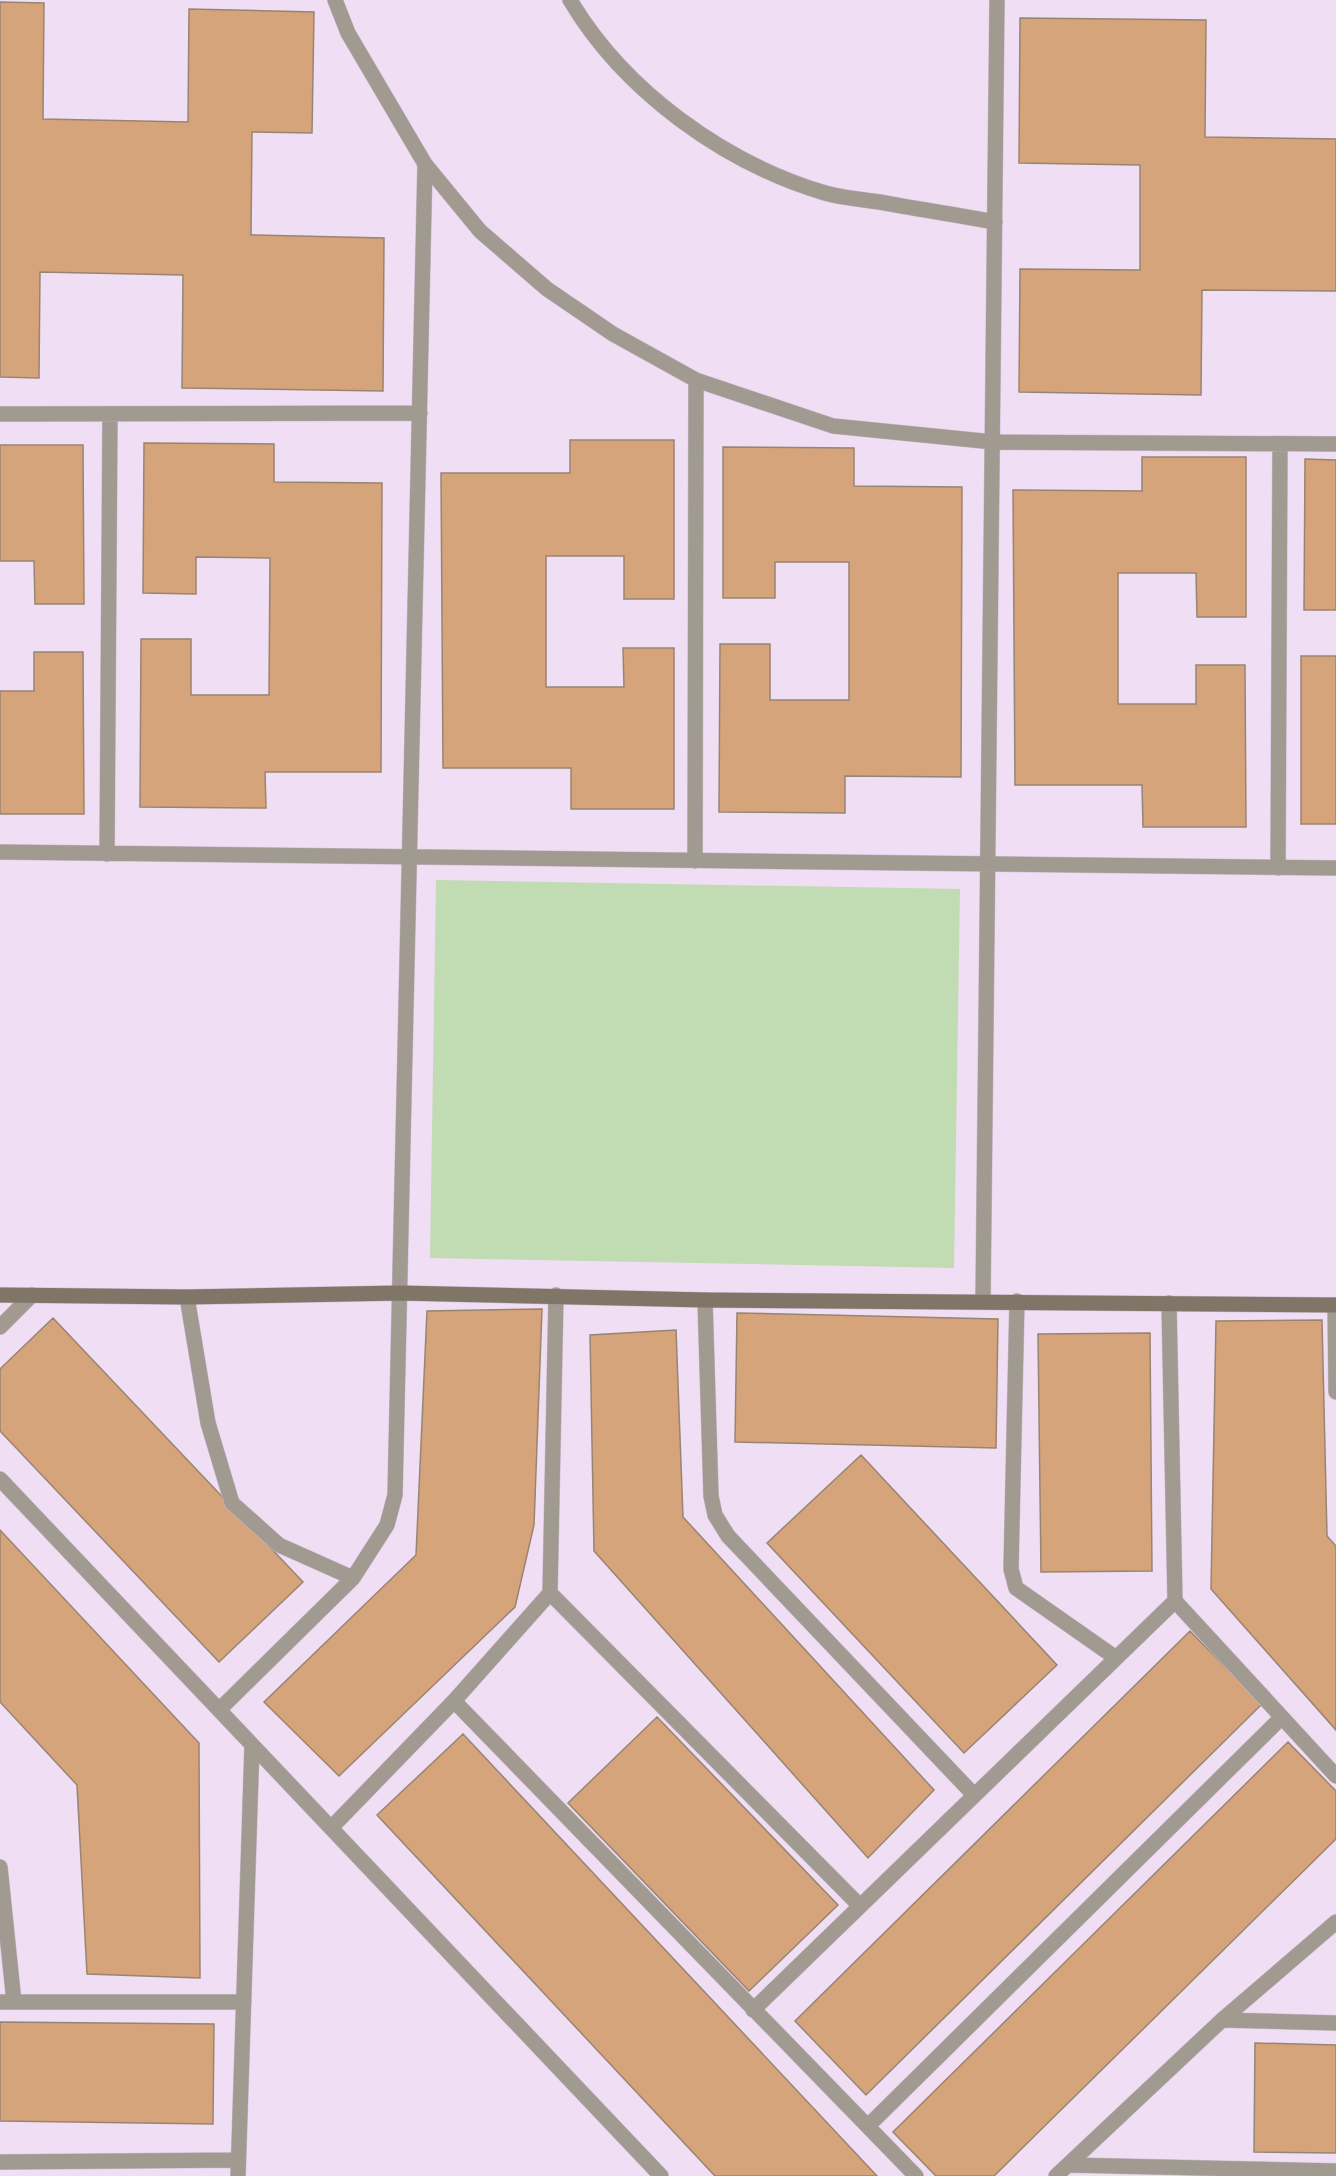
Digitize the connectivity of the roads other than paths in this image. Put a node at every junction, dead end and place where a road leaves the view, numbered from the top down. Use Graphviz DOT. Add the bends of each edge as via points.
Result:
graph roads {
  1 [pos="335,0"];
  2 [pos="570,0"];
  3 [pos="998,0"];
  4 [pos="425,164"];
  5 [pos="995,222"];
  6 [pos="696,380"];
  7 [pos="420,413"];
  8 [pos="0,414"];
  9 [pos="110,414"];
  10 [pos="993,442"];
  11 [pos="1280,444"];
  12 [pos="1336,444"];
  13 [pos="0,852"];
  14 [pos="106,854"];
  15 [pos="410,857"];
  16 [pos="695,861"];
  17 [pos="988,864"];
  18 [pos="1278,868"];
  19 [pos="1336,868"];
  20 [pos="400,1293"];
  21 [pos="0,1295"];
  22 [pos="32,1295"];
  23 [pos="556,1295"];
  24 [pos="187,1297"];
  25 [pos="705,1300"];
  26 [pos="983,1300"];
  27 [pos="1017,1300"];
  28 [pos="1169,1303"];
  29 [pos="1335,1305"];
  30 [pos="0,1327"];
  31 [pos="1336,1392"];
  32 [pos="0,1479"];
  33 [pos="353,1578"];
  34 [pos="550,1593"];
  35 [pos="1175,1600"];
  36 [pos="1116,1658"];
  37 [pos="454,1701"];
  38 [pos="219,1710"];
  39 [pos="1281,1718"];
  40 [pos="252,1745"];
  41 [pos="1336,1776"];
  42 [pos="974,1795"];
  43 [pos="331,1828"];
  44 [pos="0,1867"];
  45 [pos="860,1906"];
  46 [pos="1336,1922"];
  47 [pos="7,2002"];
  48 [pos="244,2002"];
  49 [pos="753,2010"];
  50 [pos="1222,2020"];
  51 [pos="1336,2023"];
  52 [pos="867,2126"];
  53 [pos="238,2160"];
  54 [pos="0,2162"];
  55 [pos="1068,2165"];
  56 [pos="1336,2170"];
  57 [pos="238,2176"];
  58 [pos="661,2176"];
  59 [pos="916,2176"];
  60 [pos="1056,2176"];
  1 -- 4 [label="street" via="348,33"];
  2 -- 5 [label="street" via="584,24 633,78 691,130 748,163 826,193"];
  3 -- 5 [label="street"];
  4 -- 6 [label="street" via="480,231 548,289 613,334"];
  4 -- 7 [label="street"];
  5 -- 10 [label="street"];
  6 -- 10 [label="street" via="833,426"];
  6 -- 16 [label="street"];
  7 -- 9 [label="street"];
  7 -- 15 [label="street"];
  8 -- 9 [label="street"];
  9 -- 14 [label="street"];
  10 -- 11 [label="street"];
  10 -- 17 [label="street"];
  11 -- 12 [label="street"];
  11 -- 18 [label="street"];
  13 -- 14 [label="street"];
  14 -- 15 [label="street"];
  15 -- 16 [label="street"];
  15 -- 20 [label="street"];
  16 -- 17 [label="street"];
  17 -- 18 [label="street"];
  17 -- 26 [label="street"];
  18 -- 19 [label="street"];
  20 -- 23 [label="street"];
  20 -- 24 [label="street"];
  20 -- 33 [label="street" via="396,1495 387,1525"];
  21 -- 22 [label="street"];
  22 -- 24 [label="street"];
  22 -- 30 [label="street"];
  23 -- 25 [label="street"];
  23 -- 34 [label="street"];
  24 -- 33 [label="street" via="208,1423 232,1503 279,1545"];
  25 -- 26 [label="street"];
  25 -- 42 [label="street" via="711,1496 715,1515 728,1536"];
  26 -- 27 [label="street"];
  27 -- 28 [label="street"];
  27 -- 36 [label="street" via="1011,1569 1016,1588"];
  28 -- 29 [label="street"];
  28 -- 35 [label="street"];
  29 -- 31 [label="street"];
  32 -- 38 [label="street"];
  33 -- 38 [label="street"];
  34 -- 37 [label="street"];
  34 -- 45 [label="street"];
  35 -- 36 [label="street"];
  35 -- 39 [label="street"];
  36 -- 42 [label="street"];
  37 -- 43 [label="street"];
  37 -- 49 [label="street"];
  38 -- 40 [label="street"];
  39 -- 41 [label="street"];
  39 -- 52 [label="street"];
  40 -- 43 [label="street"];
  40 -- 48 [label="street"];
  42 -- 45 [label="street"];
  43 -- 58 [label="street"];
  44 -- 47 [label="street"];
  45 -- 49 [label="street"];
  46 -- 50 [label="street"];
  47 -- 48 [label="street"];
  48 -- 53 [label="street"];
  49 -- 52 [label="street"];
  50 -- 51 [label="street"];
  50 -- 55 [label="street"];
  52 -- 59 [label="street"];
  53 -- 54 [label="street"];
  53 -- 57 [label="street"];
  55 -- 56 [label="street"];
  55 -- 60 [label="street"];
}
